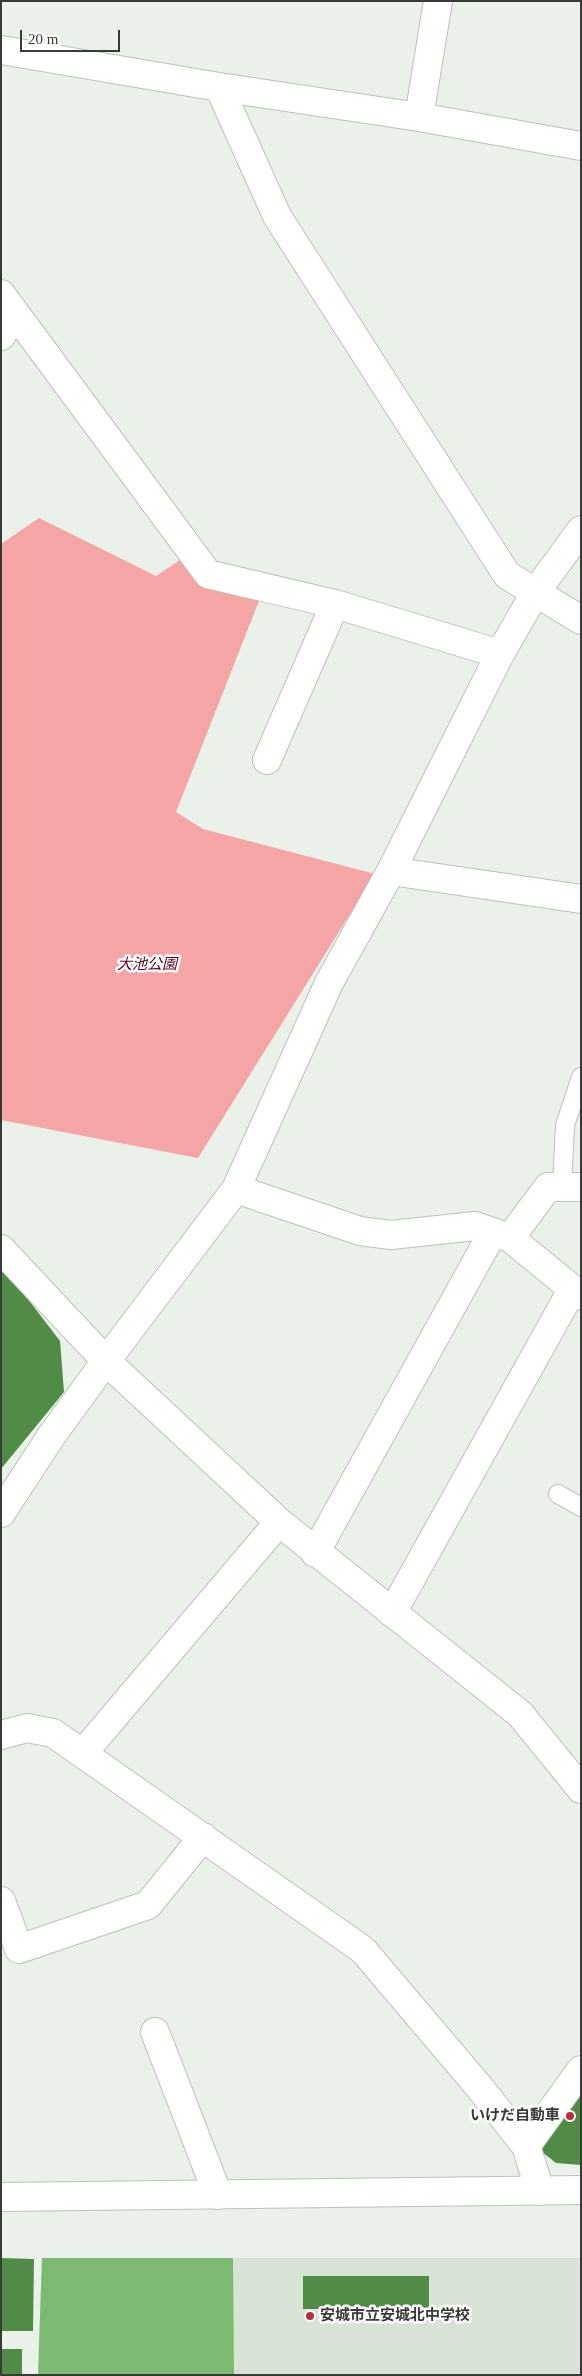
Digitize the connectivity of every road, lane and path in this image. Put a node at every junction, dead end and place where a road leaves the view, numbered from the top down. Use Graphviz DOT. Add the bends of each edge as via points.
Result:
graph roads {
  1 [pos="438,1"];
  2 [pos="1,50"];
  3 [pos="219,87"];
  4 [pos="419,117"];
  5 [pos="581,146"];
  6 [pos="5,314"];
  7 [pos="581,530"];
  8 [pos="534,593"];
  9 [pos="335,604"];
  10 [pos="581,620"];
  11 [pos="500,654"];
  12 [pos="267,760"];
  13 [pos="391,872"];
  14 [pos="581,899"];
  15 [pos="581,1077"];
  16 [pos="572,1187"];
  17 [pos="236,1189"];
  18 [pos="501,1235"];
  19 [pos="1,1249"];
  20 [pos="577,1293"];
  21 [pos="106,1361"];
  22 [pos="558,1494"];
  23 [pos="581,1507"];
  24 [pos="1,1514"];
  25 [pos="279,1522"];
  26 [pos="315,1553"];
  27 [pos="392,1613"];
  28 [pos="1,1735"];
  29 [pos="83,1753"];
  30 [pos="581,1789"];
  31 [pos="203,1837"];
  32 [pos="3,1913"];
  33 [pos="155,2032"];
  34 [pos="581,2070"];
  35 [pos="526,2146"];
  36 [pos="581,2190"];
  37 [pos="540,2191"];
  38 [pos="218,2195"];
  39 [pos="1,2197"];
  1 -- 4 [label="street"];
  2 -- 3 [label="street"];
  3 -- 4 [label="street"];
  3 -- 8 [label="street" via="277,216 507,575"];
  4 -- 5 [label="street"];
  6 -- 9 [label="street" via="208,574"];
  7 -- 8 [label="street"];
  8 -- 10 [label="street"];
  8 -- 11 [label="street"];
  9 -- 11 [label="street"];
  9 -- 12 [label="street"];
  11 -- 13 [label="street"];
  13 -- 14 [label="street"];
  13 -- 17 [label="street" via="329,983"];
  15 -- 16 [label="lane" via="564,1125"];
  16 -- 18 [label="street" via="548,1187"];
  17 -- 18 [label="street" via="360,1231 391,1235 475,1226"];
  17 -- 21 [label="street"];
  18 -- 20 [label="street"];
  18 -- 26 [label="street"];
  19 -- 21 [label="street"];
  20 -- 27 [label="street"];
  21 -- 24 [label="street" via="52,1435"];
  21 -- 25 [label="street"];
  22 -- 23 [label="lane"];
  25 -- 26 [label="street"];
  25 -- 29 [label="street"];
  26 -- 27 [label="street"];
  27 -- 30 [label="street" via="520,1714"];
  28 -- 29 [label="street" via="27,1728 53,1732"];
  29 -- 31 [label="street"];
  31 -- 32 [label="street" via="148,1905 19,1949"];
  31 -- 35 [label="street" via="363,1950"];
  33 -- 38 [label="street"];
  34 -- 35 [label="street"];
  35 -- 37 [label="street"];
  36 -- 37 [label="street"];
  37 -- 38 [label="street"];
  38 -- 39 [label="street"];
}
